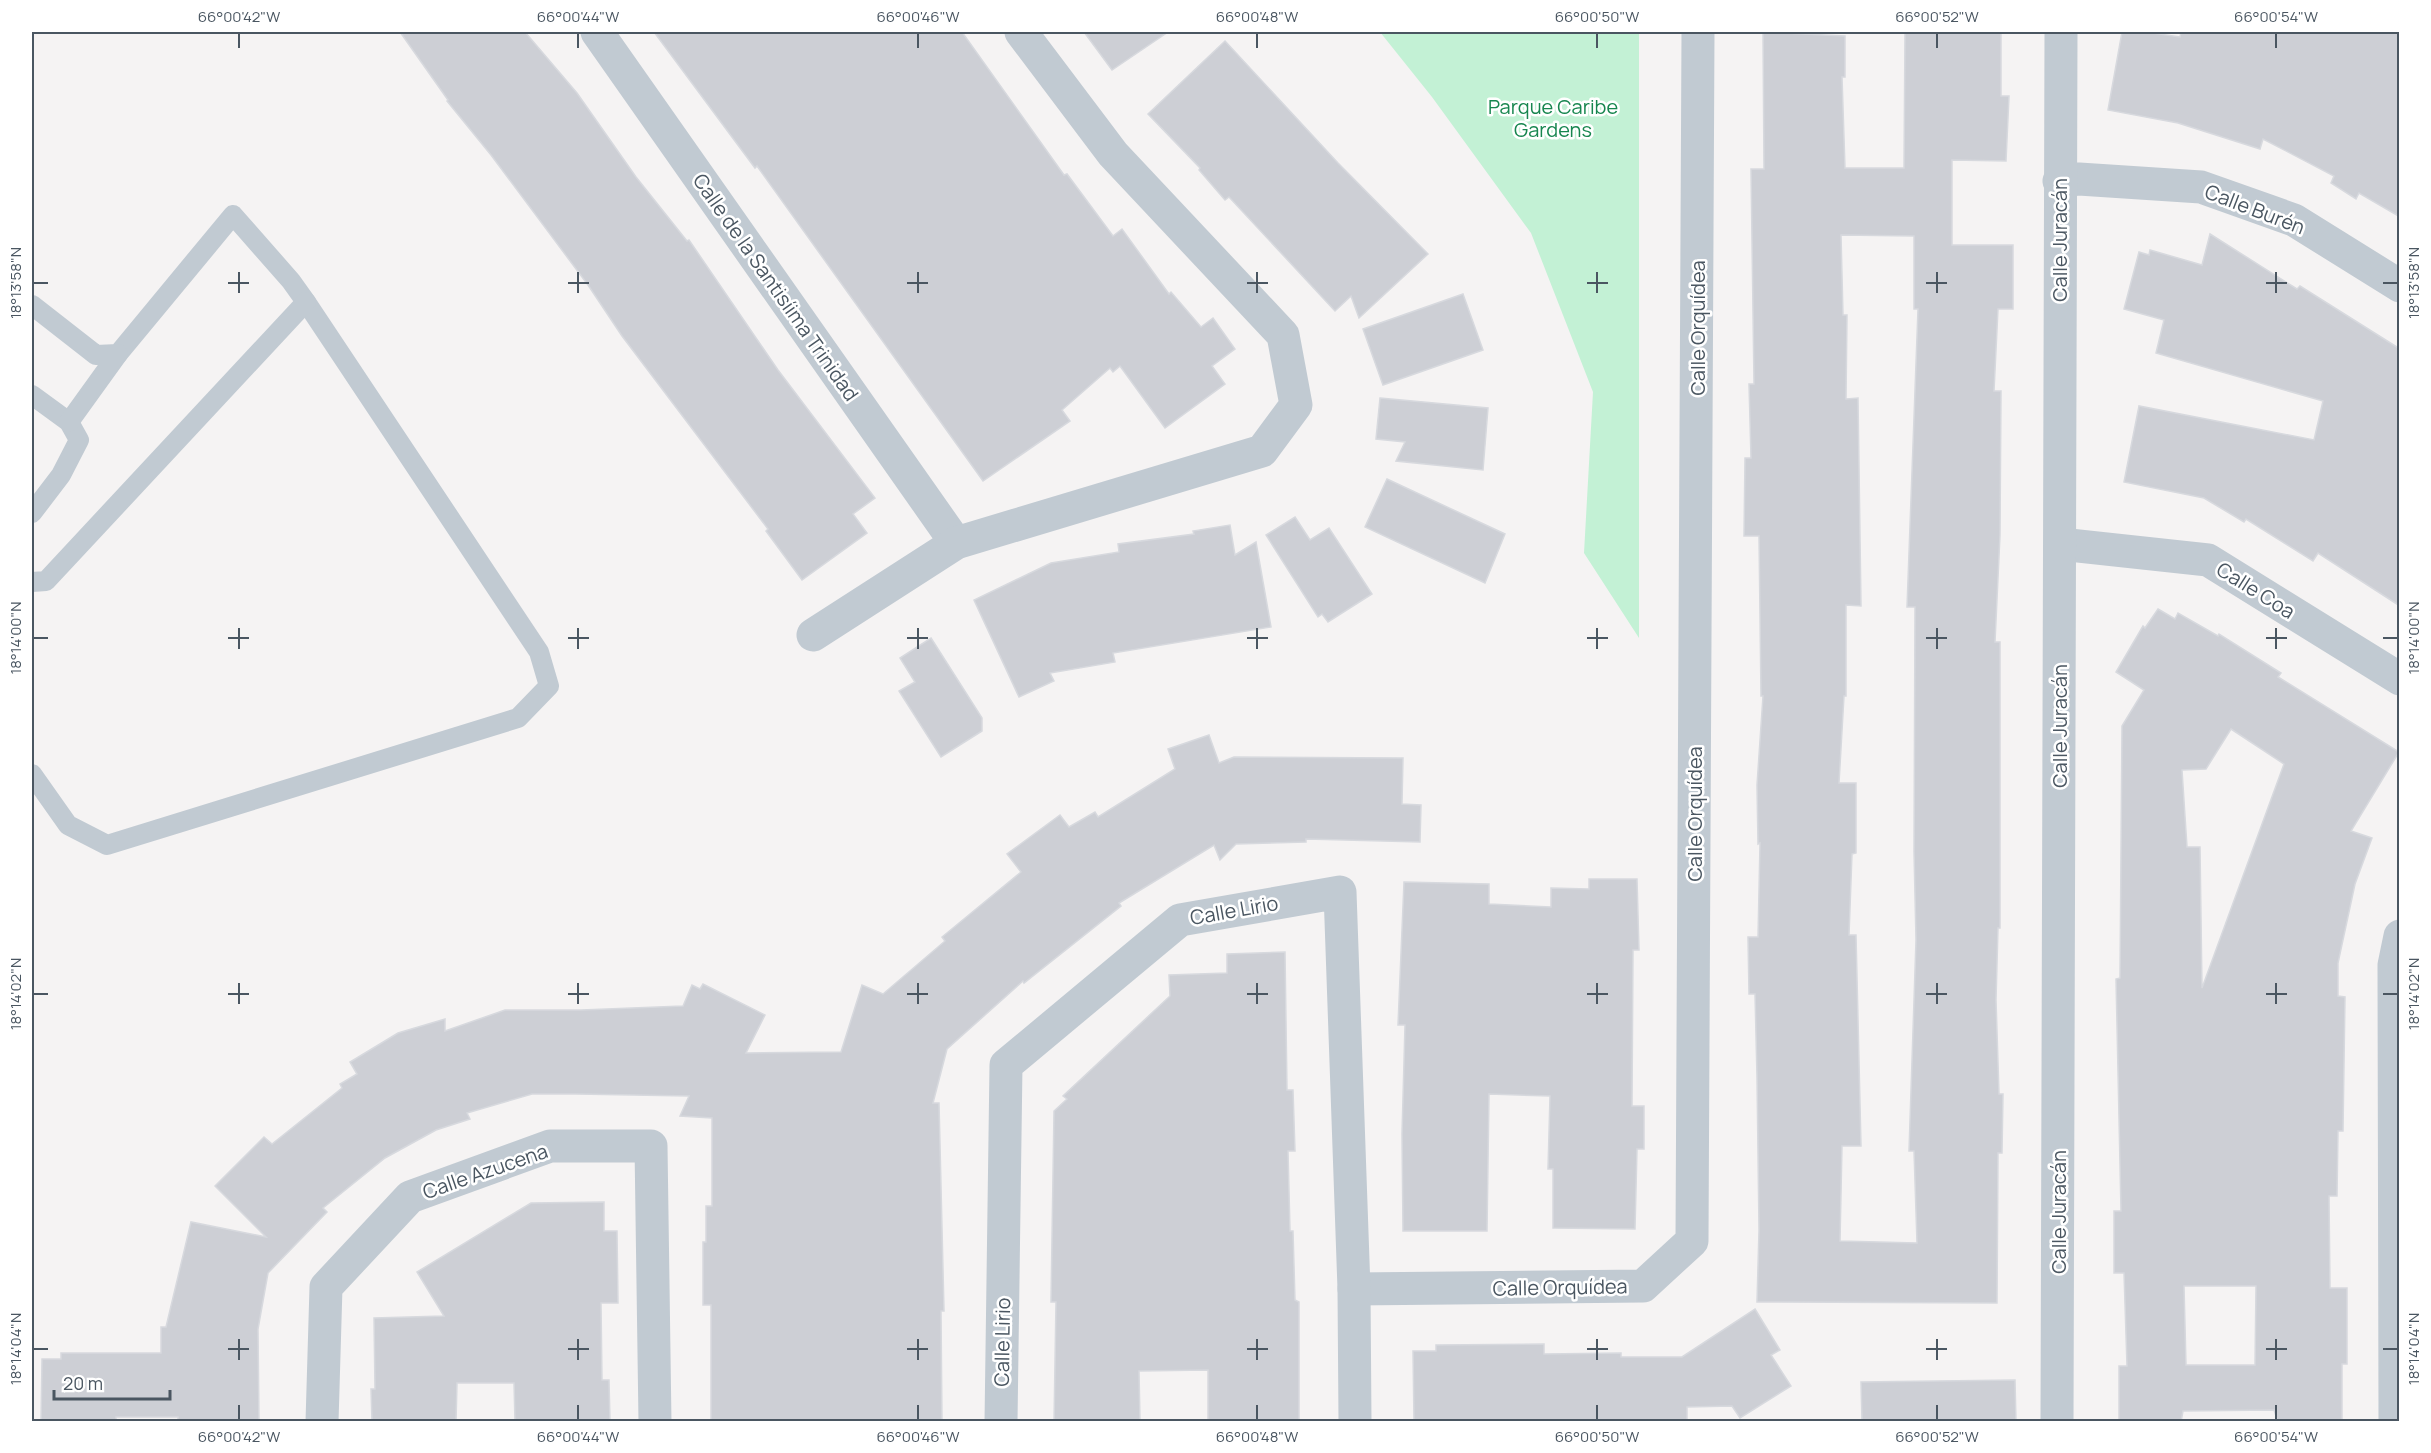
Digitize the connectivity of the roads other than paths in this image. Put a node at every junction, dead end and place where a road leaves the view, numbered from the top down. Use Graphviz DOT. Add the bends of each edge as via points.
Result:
graph roads {
  1 [pos="597,32"];
  2 [pos="1021,32"];
  3 [pos="1698,32"];
  4 [pos="2061,32"];
  5 [pos="2059,181"];
  6 [pos="2400,285"];
  7 [pos="306,302"];
  8 [pos="32,305"];
  9 [pos="118,354"];
  10 [pos="32,395"];
  11 [pos="69,422"];
  12 [pos="32,513"];
  13 [pos="956,543"];
  14 [pos="2060,544"];
  15 [pos="32,582"];
  16 [pos="813,635"];
  17 [pos="2400,679"];
  18 [pos="32,774"];
  19 [pos="2400,936"];
  20 [pos="1354,1289"];
  21 [pos="322,1422"];
  22 [pos="655,1422"];
  23 [pos="1001,1422"];
  24 [pos="1355,1422"];
  25 [pos="2057,1422"];
  26 [pos="2395,1422"];
  1 -- 13 [label="street, Calle de la Santisíima Trinidad"];
  2 -- 13 [label="street" via="1113,154 1283,335 1296,405 1262,451"];
  3 -- 20 [label="street, Calle Orquídea" via="1692,1241 1643,1286"];
  4 -- 5 [label="street, Calle Juracán"];
  5 -- 6 [label="street, Calle Burén" via="2201,186 2294,220"];
  5 -- 14 [label="street, Calle Juracán"];
  7 -- 9 [label="lane" via="233,215"];
  7 -- 15 [label="lane" via="46,581"];
  7 -- 18 [label="lane" via="539,652 549,686 518,718 107,845 68,825"];
  8 -- 9 [label="lane" via="96,355"];
  9 -- 11 [label="lane"];
  10 -- 11 [label="lane"];
  11 -- 12 [label="lane" via="79,440 61,475"];
  13 -- 16 [label="street"];
  14 -- 17 [label="street, Calle Coa" via="2208,560"];
  14 -- 25 [label="street, Calle Juracán"];
  19 -- 26 [label="street" via="2394,965"];
  20 -- 23 [label="street, Calle Lirio" via="1340,892 1180,920 1006,1065"];
  20 -- 24 [label="street, Calle Lirio"];
  21 -- 22 [label="street, Calle Azucena" via="326,1287 410,1197 550,1146 651,1146"];
}
